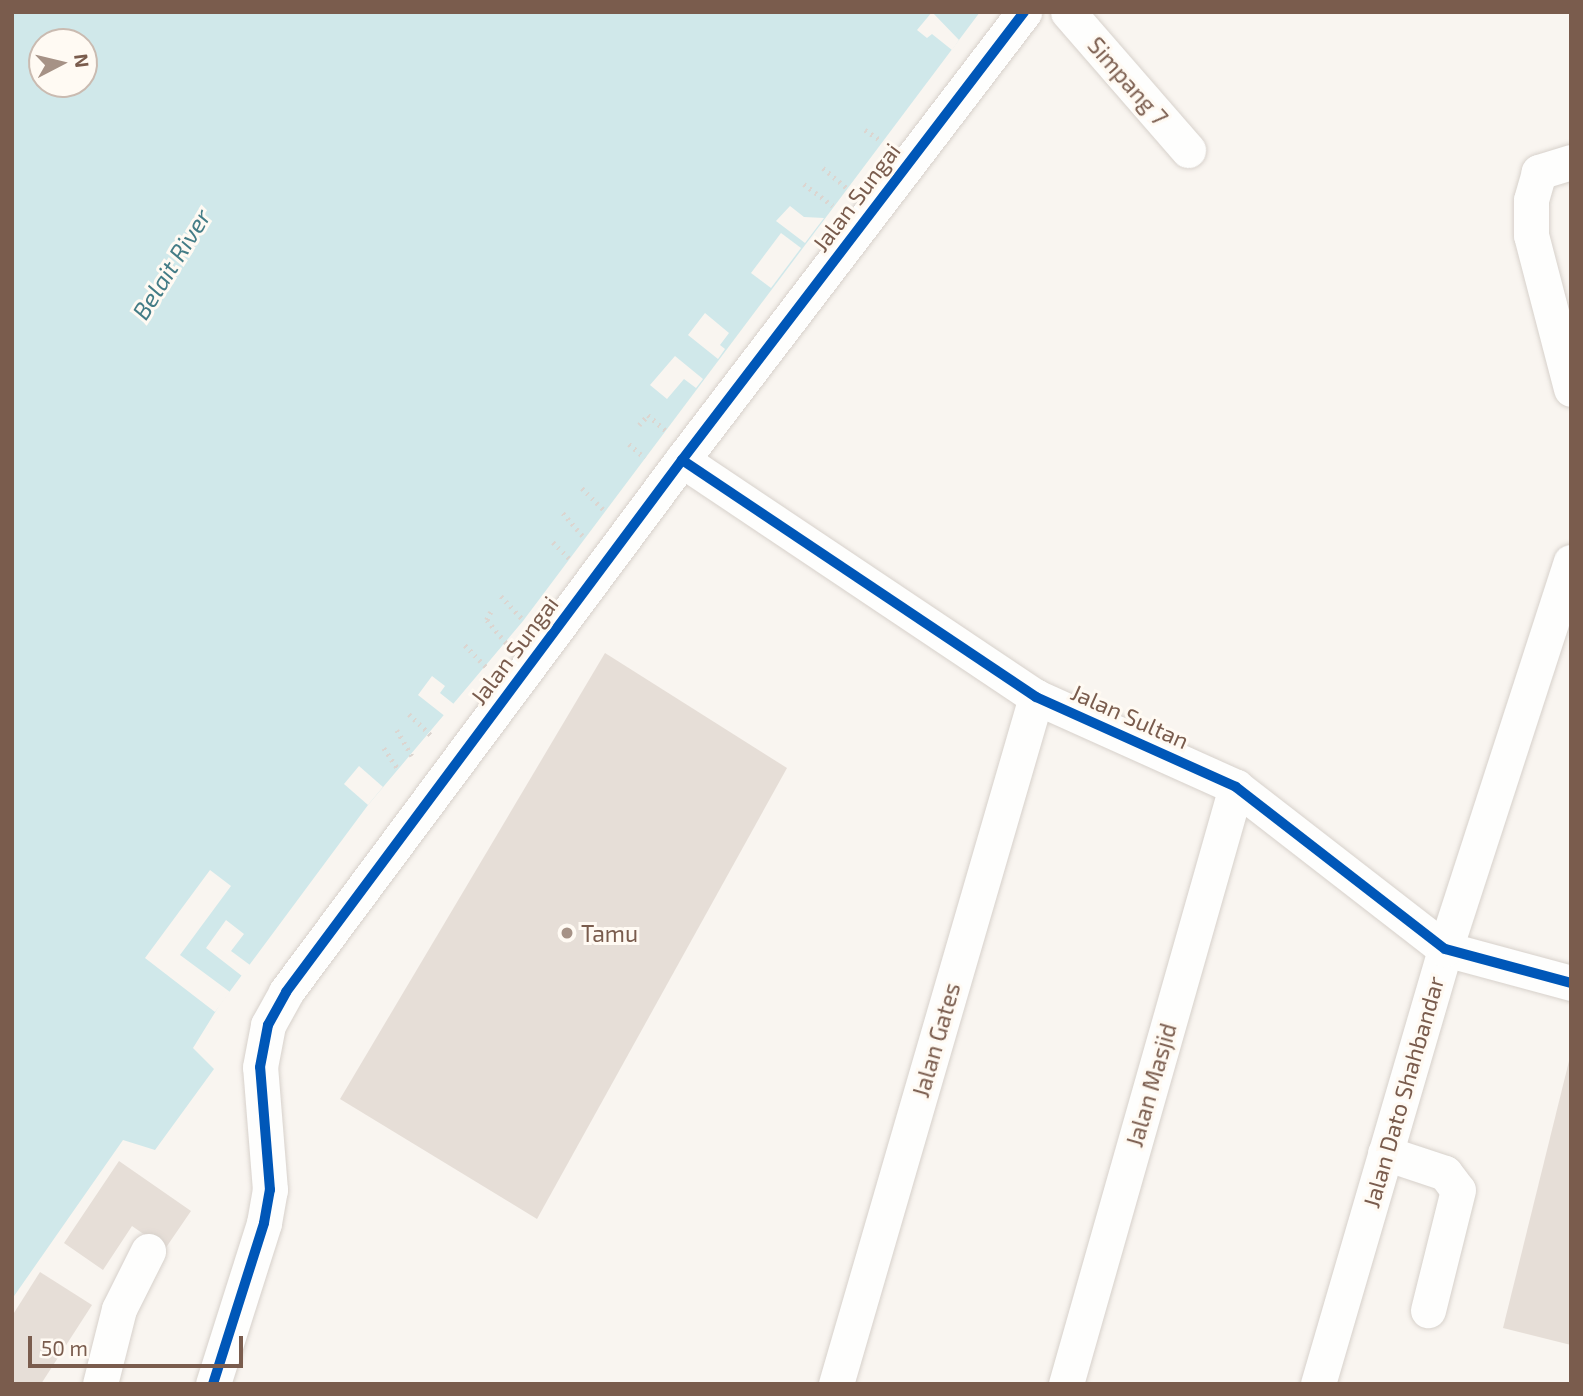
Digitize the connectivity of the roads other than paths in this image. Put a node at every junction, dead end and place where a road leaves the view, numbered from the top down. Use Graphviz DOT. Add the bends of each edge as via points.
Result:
graph roads {
  1 [pos="1024,12"];
  2 [pos="1068,12"];
  3 [pos="1188,150"];
  4 [pos="1571,162"];
  5 [pos="1565,352"];
  6 [pos="1571,389"];
  7 [pos="682,460"];
  8 [pos="1571,562"];
  9 [pos="1036,697"];
  10 [pos="1236,787"];
  11 [pos="1445,949"];
  12 [pos="1571,983"];
  13 [pos="1385,1153"];
  14 [pos="148,1251"];
  15 [pos="1428,1310"];
  16 [pos="100,1384"];
  17 [pos="213,1384"];
  18 [pos="836,1384"];
  19 [pos="1066,1384"];
  20 [pos="1318,1384"];
  1 -- 7 [label="street, Jalan Sungai"];
  2 -- 3 [label="street, Simpang 7"];
  4 -- 5 [label="street" via="1539,173 1531,200 1531,234"];
  5 -- 6 [label="street"];
  7 -- 9 [label="street, Jalan Sultan"];
  7 -- 17 [label="street, Jalan Sungai" via="286,992 268,1025 260,1067 270,1190"];
  8 -- 11 [label="street, Jalan Dato Shahbandar"];
  9 -- 10 [label="street, Jalan Sultan"];
  9 -- 18 [label="street, Jalan Gates"];
  10 -- 11 [label="street, Jalan Sultan"];
  10 -- 19 [label="street, Jalan Masjid"];
  11 -- 12 [label="street, Jalan Sultan"];
  11 -- 13 [label="street, Jalan Dato Shahbandar"];
  13 -- 15 [label="street" via="1446,1173 1458,1190"];
  13 -- 20 [label="street, Jalan Dato Shahbandar"];
  14 -- 16 [label="street" via="118,1310"];
}
